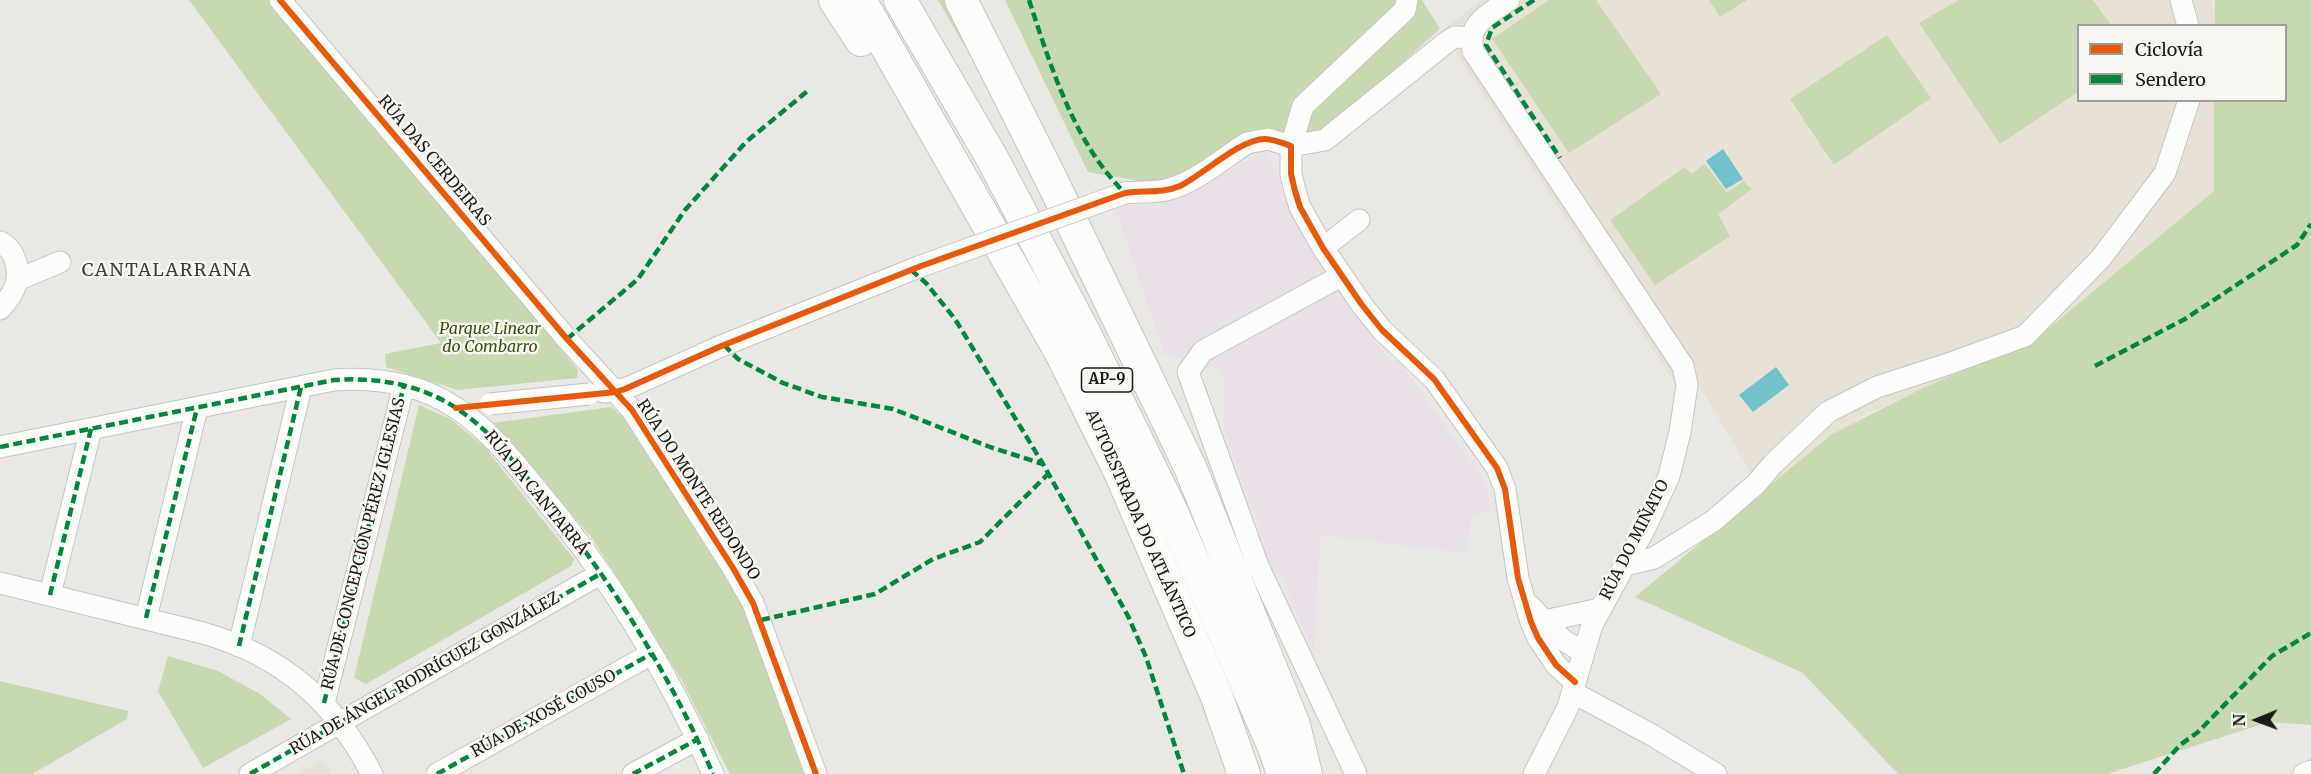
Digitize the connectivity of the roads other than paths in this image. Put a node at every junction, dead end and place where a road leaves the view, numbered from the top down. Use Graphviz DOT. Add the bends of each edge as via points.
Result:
graph roads {
  1 [pos="280,0"];
  2 [pos="835,0"];
  3 [pos="860,0"];
  4 [pos="900,0"];
  5 [pos="961,0"];
  6 [pos="1407,0"];
  7 [pos="1509,0"];
  8 [pos="2181,0"];
  9 [pos="2187,24"];
  10 [pos="1472,38"];
  11 [pos="2188,102"];
  12 [pos="1292,146"];
  13 [pos="1359,220"];
  14 [pos="0,242"];
  15 [pos="1323,248"];
  16 [pos="60,262"];
  17 [pos="1341,276"];
  18 [pos="17,280"];
  19 [pos="0,309"];
  20 [pos="567,339"];
  21 [pos="404,385"];
  22 [pos="301,387"];
  23 [pos="616,392"];
  24 [pos="197,408"];
  25 [pos="456,408"];
  26 [pos="91,429"];
  27 [pos="0,447"];
  28 [pos="1625,565"];
  29 [pos="600,574"];
  30 [pos="0,583"];
  31 [pos="50,595"];
  32 [pos="1173,595"];
  33 [pos="1525,601"];
  34 [pos="1600,609"];
  35 [pos="146,618"];
  36 [pos="1544,621"];
  37 [pos="239,646"];
  38 [pos="1582,652"];
  39 [pos="651,654"];
  40 [pos="1573,687"];
  41 [pos="324,703"];
  42 [pos="341,722"];
  43 [pos="698,739"];
  44 [pos="2311,771"];
  45 [pos="249,774"];
  46 [pos="372,774"];
  47 [pos="437,774"];
  48 [pos="633,774"];
  49 [pos="713,774"];
  50 [pos="816,774"];
  51 [pos="1244,774"];
  52 [pos="1283,774"];
  53 [pos="1306,774"];
  54 [pos="1356,774"];
  55 [pos="1534,774"];
  56 [pos="1716,774"];
  57 [pos="2304,774"];
  1 -- 20 [label="street, RÚA DAS CERDEIRAS"];
  2 -- 32 [label="highway" via="933,154 1026,314"];
  3 -- 32 [label="highway, AUTOESTRADA DO ATLÁNTICO / AP-9" via="1060,351 1119,470"];
  4 -- 52 [label="highway, AUTOESTRADA DO ATLÁNTICO / AP-9" via="992,158 1085,334 1172,512"];
  5 -- 53 [label="highway" via="1190,467 1294,725"];
  6 -- 12 [label="street" via="1405,10 1304,106"];
  7 -- 10 [label="street" via="1479,21"];
  8 -- 9 [label="street"];
  10 -- 12 [label="street" via="1455,37 1448,41 1324,140"];
  10 -- 28 [label="street, RÚA DO MIÑATO" via="1476,56 1683,366 1687,385 1669,476"];
  11 -- 28 [label="street" via="2165,172 2101,258 2025,336 1877,387 1828,412 1713,521 1654,558"];
  12 -- 15 [label="street" via="1295,191"];
  12 -- 23 [label="street, RÚA DO MONTE REDONDO, bridge" via="1268,138 1246,143 1178,186 1125,193 921,266"];
  13 -- 15 [label="street"];
  14 -- 18 [label="street" via="12,253"];
  15 -- 17 [label="street"];
  16 -- 18 [label="street"];
  17 -- 33 [label="street" via="1382,330 1434,380 1497,468 1505,489"];
  17 -- 54 [label="street" via="1203,351 1188,372 1258,566"];
  18 -- 19 [label="street"];
  20 -- 23 [label="street, RÚA DO MONTE REDONDO"];
  21 -- 22 [label="street, RÚA DA CANTARRÁ" via="348,379"];
  21 -- 25 [label="street, RÚA DA CANTARRÁ"];
  21 -- 41 [label="street, RÚA DE CONCEPCIÓN PÉREZ IGLESIAS"];
  22 -- 24 [label="street, RÚA DA CANTARRÁ"];
  22 -- 37 [label="street"];
  23 -- 25 [label="street, bridge"];
  23 -- 50 [label="street, RÚA DO MONTE REDONDO" via="632,410 749,594"];
  24 -- 26 [label="street, RÚA DA CANTARRÁ"];
  24 -- 35 [label="street"];
  25 -- 29 [label="street, RÚA DA CANTARRÁ" via="500,446 558,515"];
  26 -- 27 [label="street, RÚA DA CANTARRÁ"];
  26 -- 31 [label="street"];
  28 -- 34 [label="street, RÚA DO MIÑATO"];
  29 -- 39 [label="street, RÚA DA CANTARRÁ"];
  29 -- 42 [label="street, RÚA DE ÁNGEL RODRÍGUEZ GONZÁLEZ"];
  30 -- 31 [label="street"];
  31 -- 35 [label="street"];
  32 -- 51 [label="highway, AUTOESTRADA DO ATLÁNTICO / AP-9" via="1217,697"];
  33 -- 36 [label="street"];
  33 -- 40 [label="street" via="1547,653"];
  34 -- 36 [label="street"];
  34 -- 38 [label="street, RÚA DO MIÑATO"];
  35 -- 37 [label="street"];
  36 -- 38 [label="street"];
  37 -- 41 [label="street" via="288,672"];
  38 -- 40 [label="street, RÚA DO MIÑATO"];
  39 -- 43 [label="street, RÚA DA CANTARRÁ"];
  39 -- 47 [label="street, RÚA DE XOSÉ COUSO"];
  40 -- 55 [label="street, RÚA DO MIÑATO" via="1562,722"];
  40 -- 56 [label="street"];
  41 -- 42 [label="street"];
  42 -- 45 [label="street, RÚA DE ÁNGEL RODRÍGUEZ GONZÁLEZ"];
  42 -- 46 [label="street"];
  43 -- 48 [label="street"];
  43 -- 49 [label="street, RÚA DA CANTARRÁ"];
  44 -- 57 [label="street"];
}
